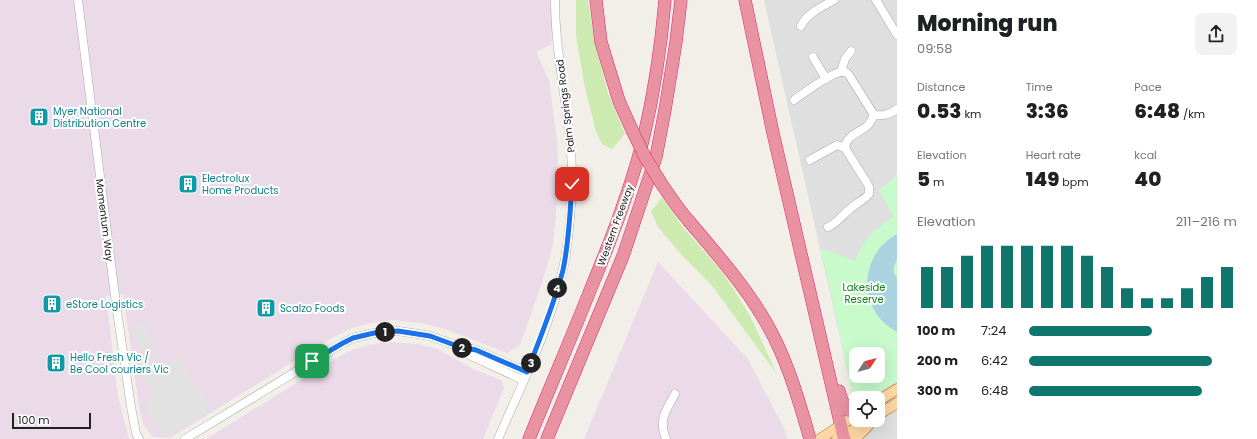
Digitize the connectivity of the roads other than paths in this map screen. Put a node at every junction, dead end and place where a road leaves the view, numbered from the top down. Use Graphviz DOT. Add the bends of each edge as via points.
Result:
graph roads {
  1 [pos="78,0"];
  2 [pos="555,0"];
  3 [pos="596,0"];
  4 [pos="665,0"];
  5 [pos="681,0"];
  6 [pos="745,0"];
  7 [pos="834,0"];
  8 [pos="876,0"];
  9 [pos="801,26"];
  10 [pos="897,35"];
  11 [pos="851,51"];
  12 [pos="813,58"];
  13 [pos="841,72"];
  14 [pos="826,79"];
  15 [pos="794,100"];
  16 [pos="897,109"];
  17 [pos="874,115"];
  18 [pos="845,148"];
  19 [pos="810,160"];
  20 [pos="828,227"];
  21 [pos="816,320"];
  22 [pos="460,347"];
  23 [pos="527,372"];
  24 [pos="523,380"];
  25 [pos="897,389"];
  26 [pos="675,394"];
  27 [pos="885,397"];
  28 [pos="897,403"];
  29 [pos="849,410"];
  30 [pos="885,411"];
  31 [pos="849,423"];
  32 [pos="856,427"];
  33 [pos="867,427"];
  34 [pos="841,434"];
  35 [pos="139,439"];
  36 [pos="185,439"];
  37 [pos="498,439"];
  38 [pos="529,439"];
  39 [pos="547,439"];
  40 [pos="666,439"];
  41 [pos="810,439"];
  42 [pos="820,439"];
  43 [pos="855,439"];
  1 -- 35 [label="street, Momentum Way" via="121,342"];
  2 -- 23 [label="street, Palm Springs Road" via="557,40 571,159 569,230 554,298"];
  3 -- 41 [label="highway, bridge" via="601,42 619,101 645,157 687,219 723,261 762,315 791,378"];
  4 -- 38 [label="highway, Western Freeway" via="662,36 643,140 615,229"];
  5 -- 39 [label="highway, Western Freeway" via="656,157 623,256"];
  6 -- 21 [label="highway"];
  7 -- 9 [label="street" via="809,16"];
  8 -- 10 [label="street"];
  11 -- 13 [label="street"];
  12 -- 14 [label="street"];
  13 -- 14 [label="street"];
  13 -- 17 [label="street" via="849,75"];
  14 -- 15 [label="street"];
  16 -- 17 [label="street" via="882,116"];
  17 -- 18 [label="street" via="869,125 848,139"];
  18 -- 19 [label="street" via="837,145"];
  18 -- 20 [label="street" via="867,183 869,194"];
  21 -- 29 [label="highway" via="845,406"];
  21 -- 34 [label="highway"];
  22 -- 23 [label="street" via="476,350"];
  22 -- 24 [label="street" via="467,354"];
  22 -- 36 [label="street" via="430,336 398,331 353,338"];
  23 -- 24 [label="street, Palm Springs Road"];
  24 -- 37 [label="street, Palm Springs Road"];
  25 -- 27 [label="main road"];
  26 -- 40 [label="street" via="663,417 662,428"];
  28 -- 30 [label="main road"];
  31 -- 34 [label="main road"];
  32 -- 34 [label="main road"];
  33 -- 43 [label="main road"];
  34 -- 42 [label="main road"];
}
